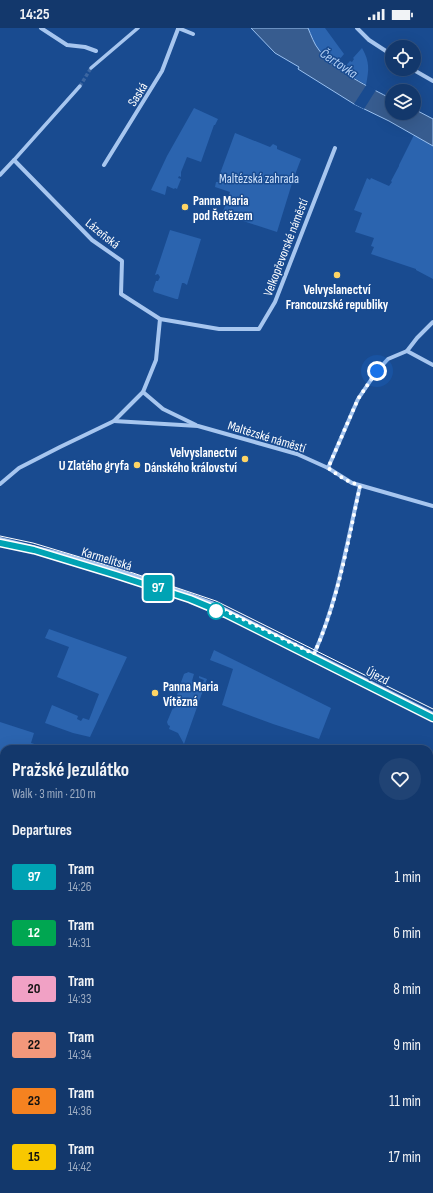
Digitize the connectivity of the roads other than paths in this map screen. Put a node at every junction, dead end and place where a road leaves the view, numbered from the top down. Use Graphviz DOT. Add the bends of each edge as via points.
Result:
graph roads {
  1 [pos="138,28"];
  2 [pos="178,28"];
  3 [pos="357,28"];
  4 [pos="43,29"];
  5 [pos="193,34"];
  6 [pos="385,50"];
  7 [pos="96,51"];
  8 [pos="91,68"];
  9 [pos="421,75"];
  10 [pos="433,82"];
  11 [pos="80,86"];
  12 [pos="335,148"];
  13 [pos="14,160"];
  14 [pos="104,164"];
  15 [pos="0,175"];
  16 [pos="160,319"];
  17 [pos="433,322"];
  18 [pos="259,329"];
  19 [pos="407,351"];
  20 [pos="433,365"];
  21 [pos="143,392"];
  22 [pos="114,421"];
  23 [pos="198,426"];
  24 [pos="328,468"];
  25 [pos="0,484"];
  26 [pos="360,486"];
  27 [pos="433,506"];
  28 [pos="0,539"];
  29 [pos="314,654"];
  30 [pos="433,714"];
  1 -- 8 [label="street"];
  2 -- 5 [label="street, Saská"];
  2 -- 14 [label="street, Saská" via="162,71"];
  3 -- 6 [label="street"];
  4 -- 7 [label="street" via="67,45"];
  9 -- 10 [label="street"];
  11 -- 13 [label="street"];
  12 -- 18 [label="street, Velkopřevorské náměstí" via="275,302"];
  13 -- 15 [label="street"];
  13 -- 16 [label="street, Lázeňská" via="92,240 122,261 121,294"];
  16 -- 18 [label="street, Lázeňská" via="219,329"];
  16 -- 21 [label="street" via="156,360"];
  17 -- 19 [label="street"];
  19 -- 20 [label="street"];
  19 -- 24 [label="street" via="388,359 358,399"];
  21 -- 22 [label="street"];
  21 -- 23 [label="street, Maltézské náměstí" via="163,408"];
  22 -- 23 [label="street, Maltézské náměstí"];
  22 -- 25 [label="street" via="19,468"];
  23 -- 24 [label="street, Maltézské náměstí" via="297,454"];
  24 -- 26 [label="street, Maltézské náměstí"];
  26 -- 27 [label="street, Maltézské náměstí"];
  26 -- 29 [label="street" via="342,570"];
  28 -- 29 [label="street, Karmelitská" via="62,554 192,595"];
  29 -- 30 [label="street, Újezd"];
}
